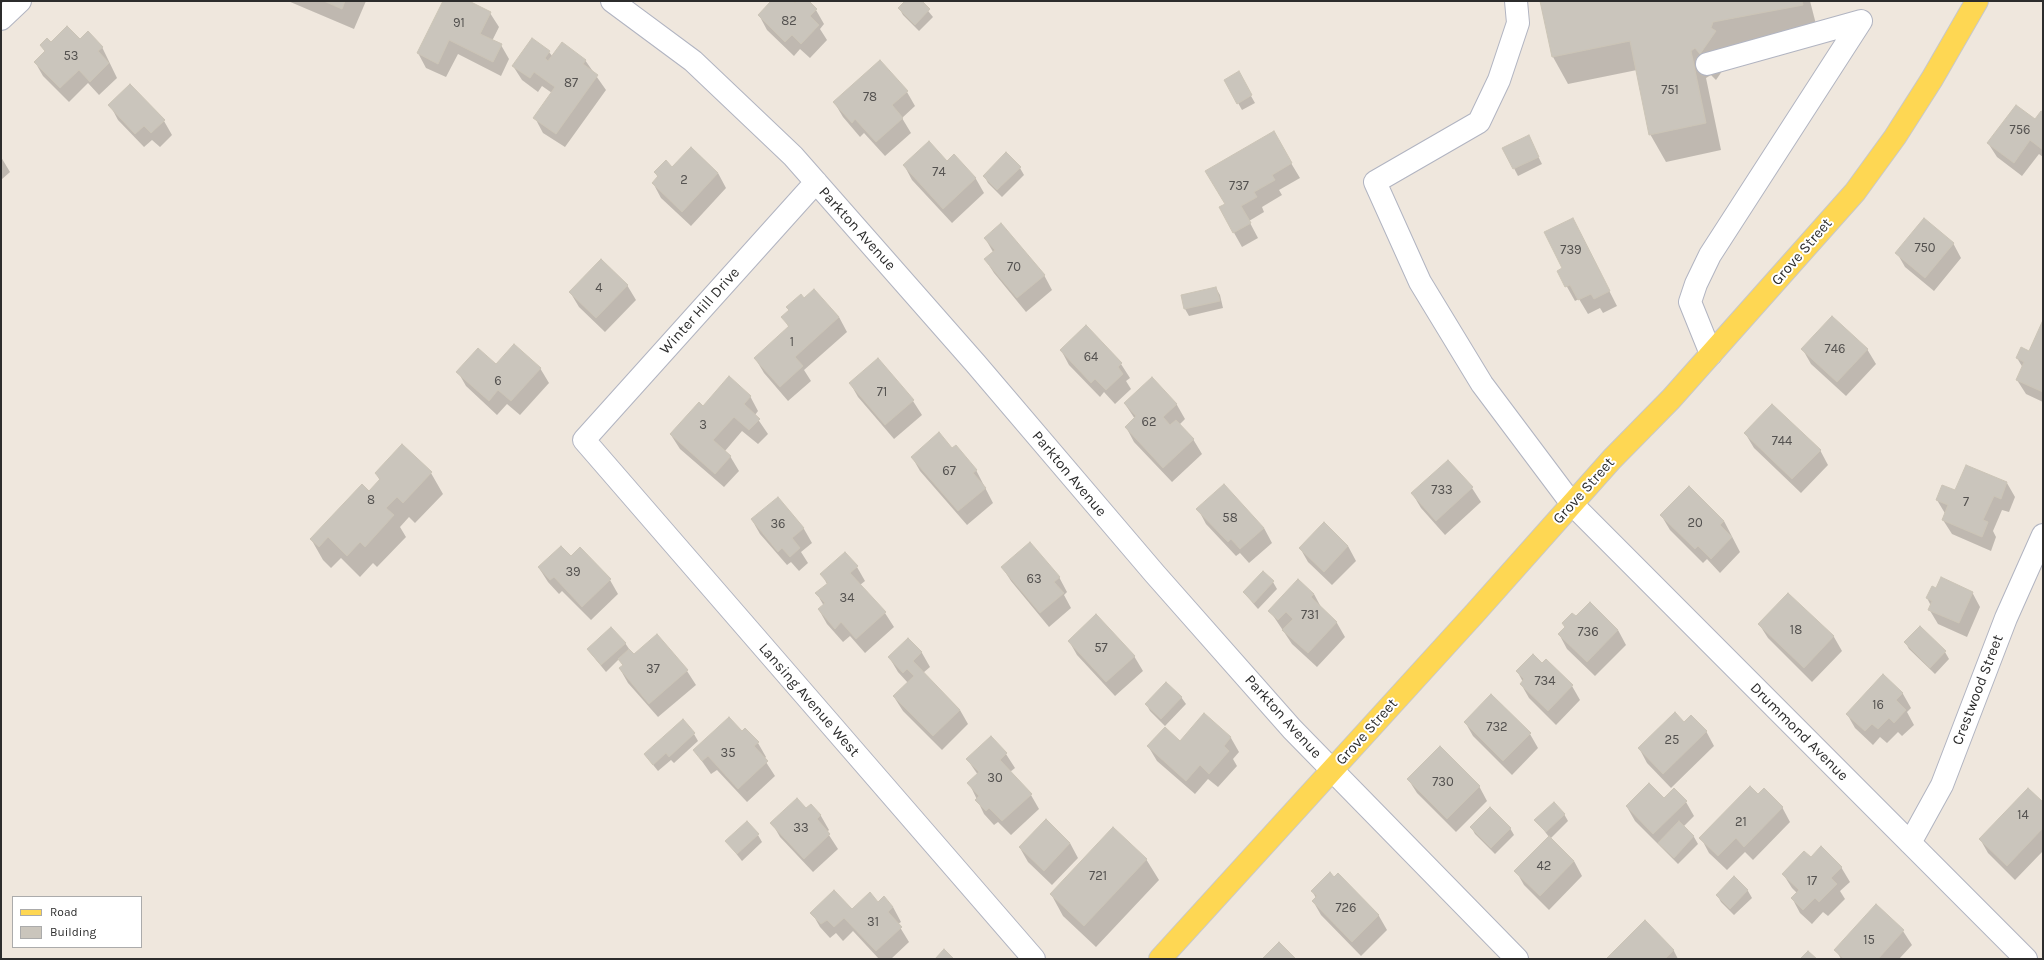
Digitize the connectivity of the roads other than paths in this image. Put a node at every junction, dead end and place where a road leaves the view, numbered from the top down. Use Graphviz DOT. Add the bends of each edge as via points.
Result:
graph roads {
  1 [pos="20,1"];
  2 [pos="612,1"];
  3 [pos="1516,1"];
  4 [pos="1977,1"];
  5 [pos="1,20"];
  6 [pos="1707,64"];
  7 [pos="816,182"];
  8 [pos="1711,354"];
  9 [pos="584,440"];
  10 [pos="1572,504"];
  11 [pos="2043,535"];
  12 [pos="1332,770"];
  13 [pos="1910,843"];
  14 [pos="1034,959"];
  15 [pos="1160,959"];
  16 [pos="1517,959"];
  17 [pos="2026,959"];
  1 -- 5 [label="street"];
  2 -- 7 [label="street, Parkton Avenue" via="693,61 793,156"];
  3 -- 10 [label="street, Drummond Avenue" via="1518,23 1499,80 1480,122 1375,182 1420,282 1482,384"];
  4 -- 8 [label="main road, Grove Street" via="1895,137 1855,192"];
  6 -- 8 [label="street" via="1861,22 1710,255 1696,284 1690,302"];
  7 -- 9 [label="street, Winter Hill Drive"];
  7 -- 12 [label="street, Parkton Avenue" via="971,358 1155,574 1292,730"];
  8 -- 10 [label="main road, Grove Street"];
  9 -- 14 [label="street, Lansing Avenue West"];
  10 -- 12 [label="main road, Grove Street"];
  10 -- 13 [label="street, Drummond Avenue"];
  11 -- 13 [label="street, Crestwood Street" via="2006,618 1942,786"];
  12 -- 15 [label="main road, Grove Street"];
  12 -- 16 [label="street, Parkton Avenue"];
  13 -- 17 [label="street, Drummond Avenue"];
}
